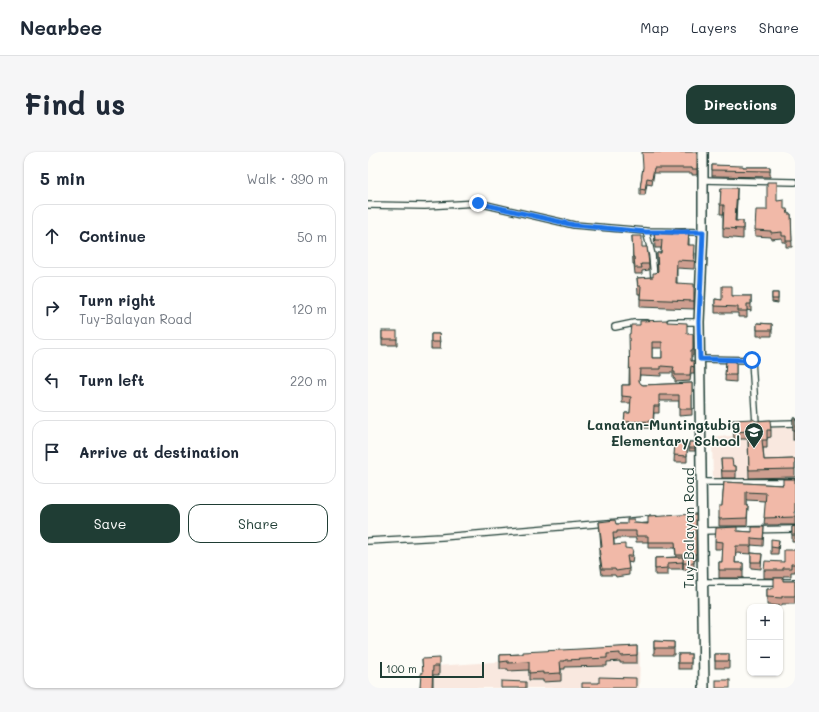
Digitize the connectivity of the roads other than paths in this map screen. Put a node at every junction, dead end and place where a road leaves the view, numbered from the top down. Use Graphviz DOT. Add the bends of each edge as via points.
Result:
graph roads {
  1 [pos="703,152"];
  2 [pos="703,180"];
  3 [pos="795,182"];
  4 [pos="368,205"];
  5 [pos="646,232"];
  6 [pos="703,232"];
  7 [pos="654,277"];
  8 [pos="664,322"];
  9 [pos="699,322"];
  10 [pos="650,323"];
  11 [pos="615,327"];
  12 [pos="700,359"];
  13 [pos="795,422"];
  14 [pos="701,482"];
  15 [pos="795,482"];
  16 [pos="663,518"];
  17 [pos="795,530"];
  18 [pos="702,531"];
  19 [pos="368,541"];
  20 [pos="702,582"];
  21 [pos="795,582"];
  22 [pos="704,688"];
  1 -- 2 [label="main road, Tuy-Balayan Road"];
  2 -- 3 [label="street"];
  2 -- 6 [label="main road, Tuy-Balayan Road"];
  4 -- 5 [label="street" via="425,206 478,203 574,225"];
  5 -- 6 [label="street"];
  5 -- 7 [label="street"];
  6 -- 9 [label="main road, Tuy-Balayan Road"];
  8 -- 9 [label="street"];
  9 -- 12 [label="main road, Tuy-Balayan Road"];
  10 -- 11 [label="street"];
  12 -- 13 [label="street" via="752,360 756,424"];
  12 -- 14 [label="main road, Tuy-Balayan Road" via="696,385"];
  14 -- 15 [label="street"];
  14 -- 18 [label="main road, Tuy-Balayan Road" via="698,515"];
  16 -- 19 [label="street"];
  17 -- 18 [label="street"];
  18 -- 20 [label="main road, Tuy-Balayan Road"];
  20 -- 21 [label="street"];
  20 -- 22 [label="main road, Tuy-Balayan Road"];
}
